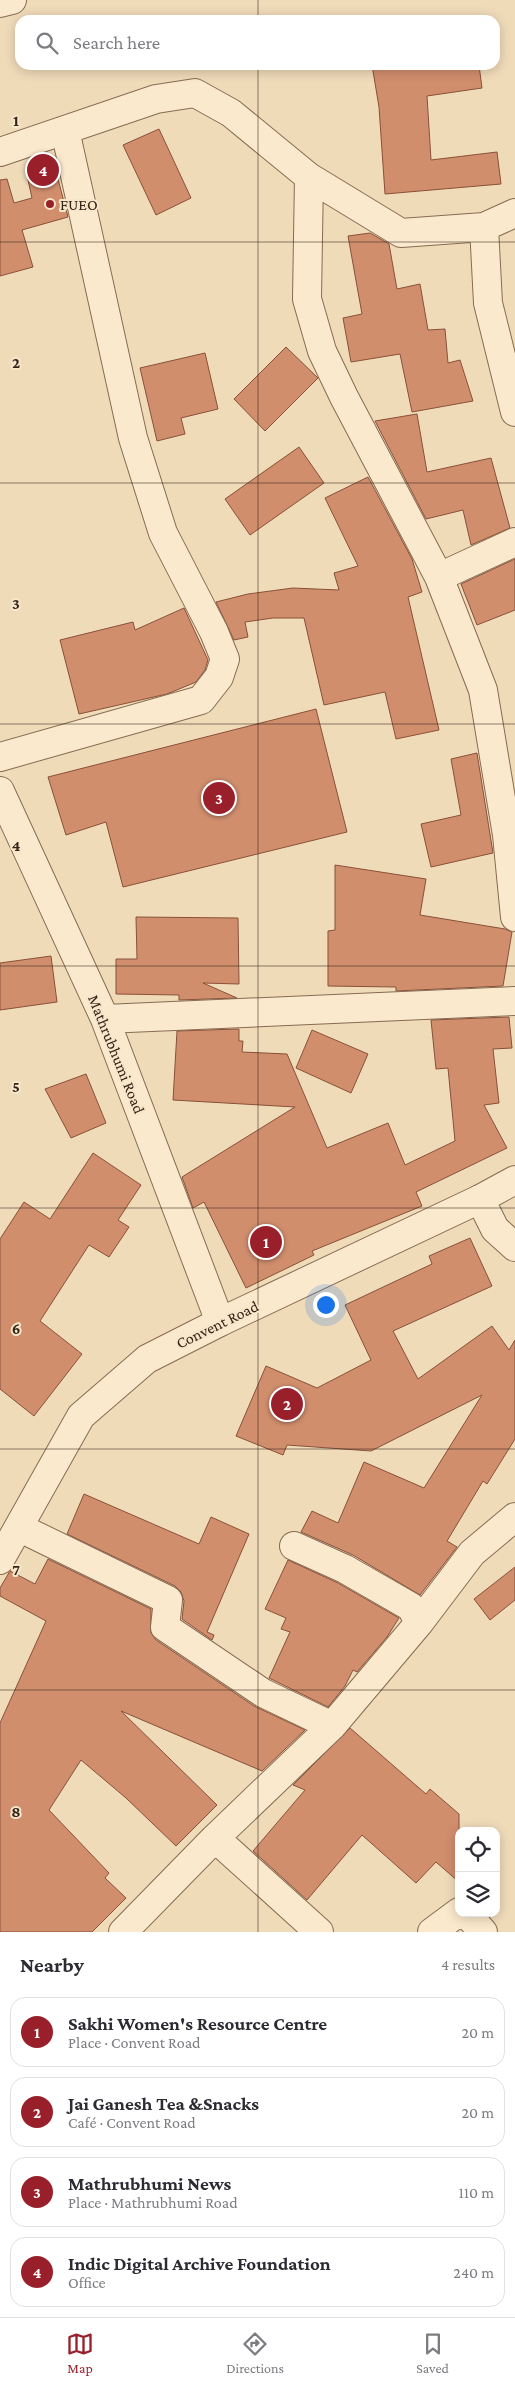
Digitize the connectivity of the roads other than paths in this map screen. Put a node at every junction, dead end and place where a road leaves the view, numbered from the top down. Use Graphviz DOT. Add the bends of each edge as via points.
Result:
graph roads {
  1 [pos="12,0"];
  2 [pos="0,3"];
  3 [pos="65,130"];
  4 [pos="0,152"];
  5 [pos="309,178"];
  6 [pos="515,213"];
  7 [pos="484,227"];
  8 [pos="515,412"];
  9 [pos="515,542"];
  10 [pos="439,577"];
  11 [pos="0,757"];
  12 [pos="0,791"];
  13 [pos="515,917"];
  14 [pos="515,1001"];
  15 [pos="105,1019"];
  16 [pos="515,1180"];
  17 [pos="480,1200"];
  18 [pos="515,1248"];
  19 [pos="220,1322"];
  20 [pos="515,1517"];
  21 [pos="7,1545"];
  22 [pos="294,1546"];
  23 [pos="419,1623"];
  24 [pos="332,1726"];
  25 [pos="215,1838"];
  26 [pos="455,1915"];
  27 [pos="470,1917"];
  28 [pos="128,1930"];
  29 [pos="319,1932"];
  30 [pos="432,1932"];
  31 [pos="483,1932"];
  1 -- 2 [label="street"];
  3 -- 4 [label="street"];
  3 -- 5 [label="street" via="156,99 195,94 231,113"];
  3 -- 11 [label="street" via="133,438 163,533 214,632 224,659 219,677 201,700"];
  5 -- 7 [label="street" via="401,233"];
  5 -- 10 [label="street" via="307,299 322,351"];
  6 -- 7 [label="street"];
  7 -- 8 [label="street" via="488,303"];
  9 -- 10 [label="street"];
  10 -- 13 [label="street" via="483,690 507,835"];
  12 -- 15 [label="street, Mathrubhumi Road"];
  14 -- 15 [label="street"];
  15 -- 19 [label="street, Mathrubhumi Road"];
  16 -- 17 [label="street, Convent Road"];
  17 -- 18 [label="street" via="495,1229"];
  17 -- 19 [label="street, Convent Road"];
  19 -- 21 [label="street, Convent Road" via="147,1359 81,1416"];
  20 -- 23 [label="street" via="472,1553"];
  21 -- 24 [label="street" via="168,1600 165,1627 263,1693"];
  22 -- 23 [label="street" via="345,1569 411,1607"];
  23 -- 24 [label="street"];
  24 -- 25 [label="street"];
  25 -- 28 [label="street"];
  25 -- 29 [label="street"];
  26 -- 30 [label="street"];
  27 -- 31 [label="street"];
}
